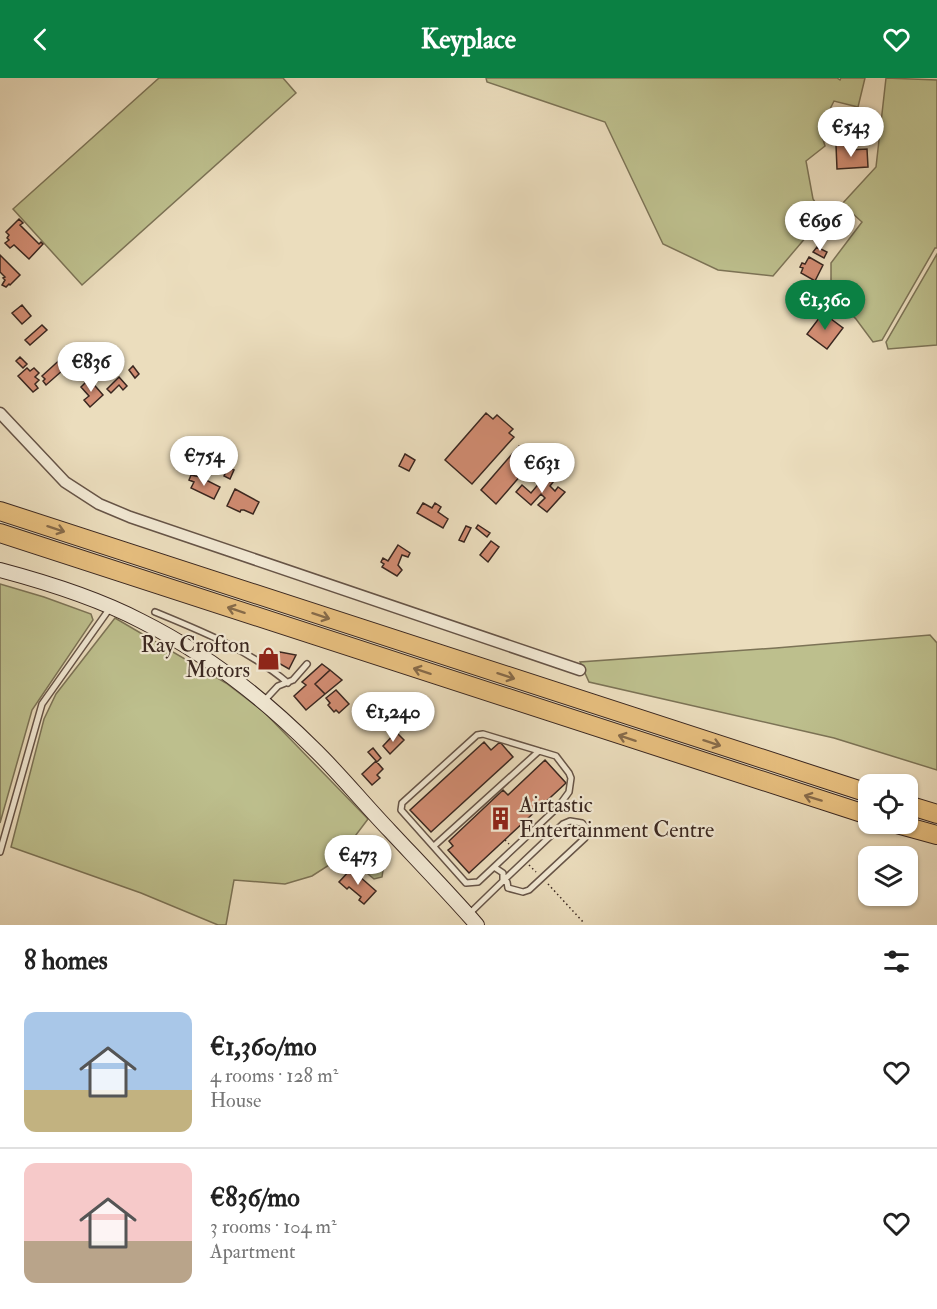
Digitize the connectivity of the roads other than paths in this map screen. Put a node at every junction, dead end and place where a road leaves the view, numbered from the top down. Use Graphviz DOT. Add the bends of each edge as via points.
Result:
graph roads {
  1 [pos="0,412"];
  2 [pos="0,511"];
  3 [pos="0,533"];
  4 [pos="0,570"];
  5 [pos="111,607"];
  6 [pos="155,612"];
  7 [pos="307,664"];
  8 [pos="580,670"];
  9 [pos="288,682"];
  10 [pos="263,702"];
  11 [pos="538,751"];
  12 [pos="858,790"];
  13 [pos="918,808"];
  14 [pos="858,812"];
  15 [pos="937,814"];
  16 [pos="918,830"];
  17 [pos="937,836"];
  18 [pos="434,846"];
  19 [pos="0,852"];
  20 [pos="494,867"];
  21 [pos="503,881"];
  22 [pos="473,920"];
  1 -- 8 [label="street" via="65,482 99,504"];
  2 -- 12 [label="highway, one-way"];
  14 -- 3 [label="highway, one-way"];
  4 -- 5 [label="main road"];
  5 -- 10 [label="main road" via="180,642"];
  5 -- 19 [label="lane" via="42,704"];
  6 -- 9 [label="lane" via="246,654"];
  7 -- 9 [label="lane"];
  9 -- 10 [label="lane" via="278,686"];
  10 -- 22 [label="main road" via="314,748"];
  11 -- 18 [label="lane"];
  11 -- 18 [label="lane" via="487,734 477,735 402,803 403,813"];
  11 -- 20 [label="lane" via="556,756 569,773 570,787 558,807"];
  13 -- 15 [label="highway"];
  16 -- 17 [label="highway"];
  18 -- 20 [label="lane" via="466,883 478,882"];
  20 -- 21 [label="lane" via="503,873"];
  21 -- 21 [label="lane" via="563,824 576,821 586,827 585,838 530,890 508,888"];
  21 -- 22 [label="lane"];
}
